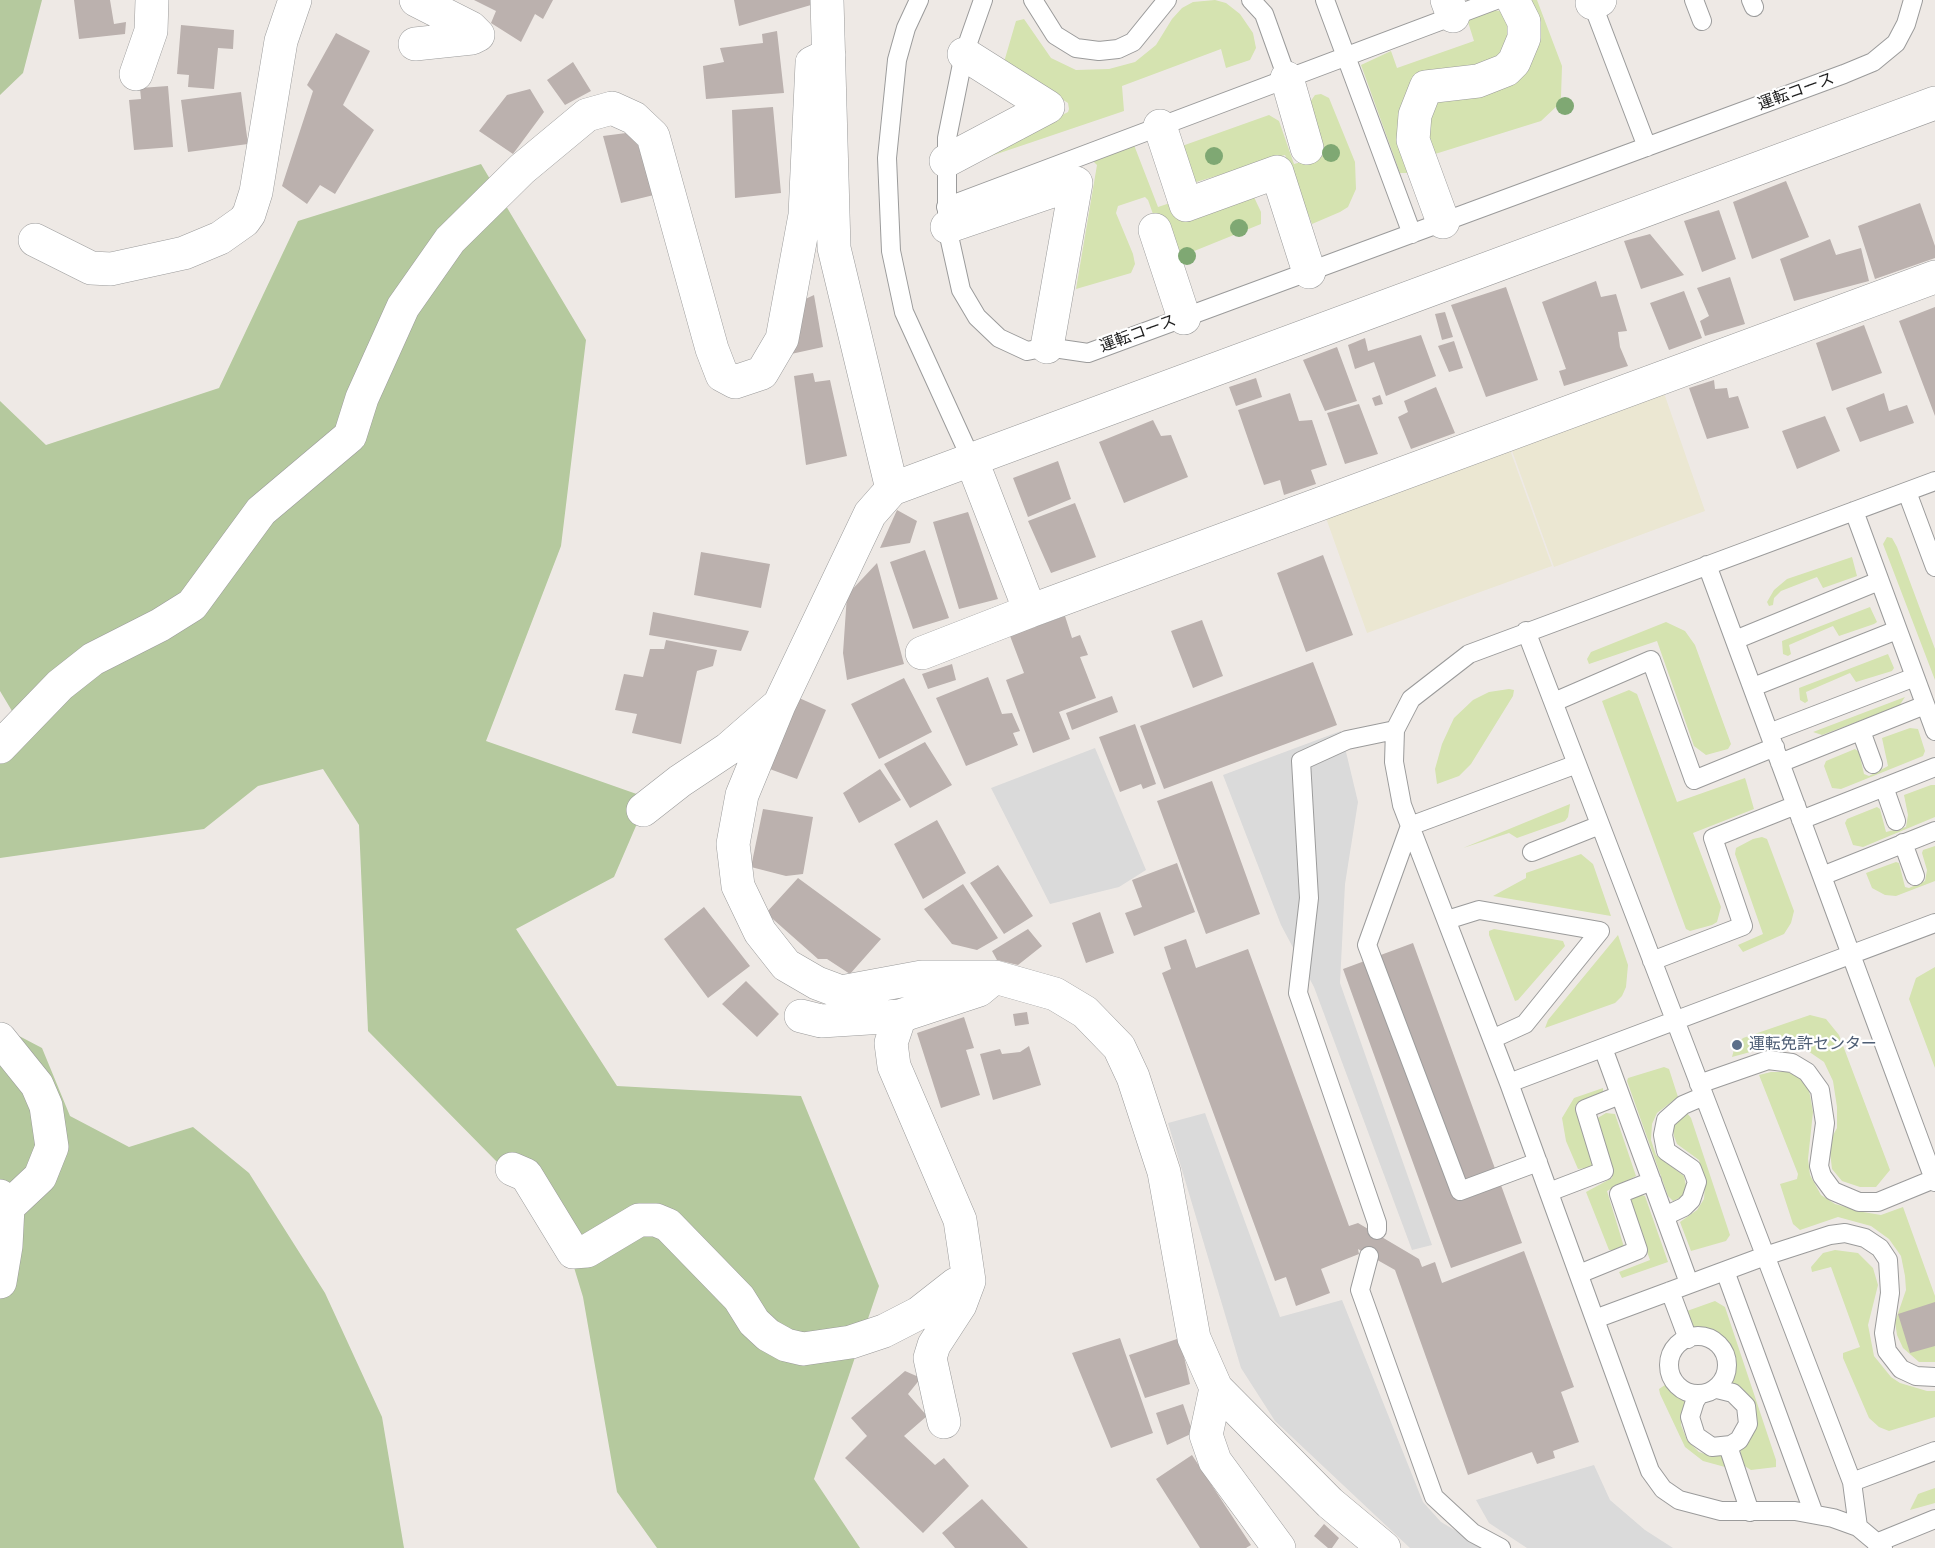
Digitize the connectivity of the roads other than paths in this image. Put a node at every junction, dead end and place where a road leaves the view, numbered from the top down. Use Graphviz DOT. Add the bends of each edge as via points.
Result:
graph roads {
  1 [pos="152,0"];
  2 [pos="295,0"];
  3 [pos="416,0"];
  4 [pos="827,0"];
  5 [pos="919,0"];
  6 [pos="983,0"];
  7 [pos="1033,0"];
  8 [pos="1167,0"];
  9 [pos="1251,0"];
  10 [pos="1325,0"];
  11 [pos="1496,0"];
  12 [pos="1514,0"];
  13 [pos="1694,0"];
  14 [pos="1913,0"];
  15 [pos="1594,1"];
  16 [pos="1450,8"];
  17 [pos="1702,21"];
  18 [pos="415,44"];
  19 [pos="964,54"];
  20 [pos="829,55"];
  21 [pos="1346,56"];
  22 [pos="136,74"];
  23 [pos="1287,78"];
  24 [pos="1935,103"];
  25 [pos="1160,126"];
  26 [pos="1647,147"];
  27 [pos="1307,148"];
  28 [pos="946,161"];
  29 [pos="946,217"];
  30 [pos="1443,222"];
  31 [pos="1155,230"];
  32 [pos="1412,234"];
  33 [pos="35,240"];
  34 [pos="1309,272"];
  35 [pos="1935,277"];
  36 [pos="1184,318"];
  37 [pos="1047,347"];
  38 [pos="972,461"];
  39 [pos="1935,482"];
  40 [pos="892,489"];
  41 [pos="1907,492"];
  42 [pos="1854,511"];
  43 [pos="1707,565"];
  44 [pos="1935,567"];
  45 [pos="1879,581"];
  46 [pos="1030,611"];
  47 [pos="1897,630"];
  48 [pos="1526,631"];
  49 [pos="1735,640"];
  50 [pos="922,653"];
  51 [pos="1915,677"];
  52 [pos="1753,687"];
  53 [pos="1554,702"];
  54 [pos="779,705"];
  55 [pos="1925,705"];
  56 [pos="1395,730"];
  57 [pos="1861,731"];
  58 [pos="1935,731"];
  59 [pos="0,747"];
  60 [pos="1775,748"];
  61 [pos="1577,764"];
  62 [pos="1873,764"];
  63 [pos="1935,767"];
  64 [pos="1884,787"];
  65 [pos="643,810"];
  66 [pos="1799,812"];
  67 [pos="1896,821"];
  68 [pos="1600,825"];
  69 [pos="1410,826"];
  70 [pos="1935,831"];
  71 [pos="1904,843"];
  72 [pos="1532,852"];
  73 [pos="1822,876"];
  74 [pos="1915,876"];
  75 [pos="1447,920"];
  76 [pos="1935,923"];
  77 [pos="1851,955"];
  78 [pos="1652,961"];
  79 [pos="995,976"];
  80 [pos="801,1016"];
  81 [pos="900,1016"];
  82 [pos="1675,1021"];
  83 [pos="0,1039"];
  84 [pos="1492,1039"];
  85 [pos="1603,1048"];
  86 [pos="1509,1083"];
  87 [pos="1702,1090"];
  88 [pos="1620,1095"];
  89 [pos="1538,1162"];
  90 [pos="512,1169"];
  91 [pos="1935,1180"];
  92 [pos="1652,1181"];
  93 [pos="1549,1192"];
  94 [pos="4,1201"];
  95 [pos="1665,1216"];
  96 [pos="1377,1230"];
  97 [pos="1369,1256"];
  98 [pos="1765,1256"];
  99 [pos="1725,1271"];
  100 [pos="1579,1274"];
  101 [pos="969,1281"];
  102 [pos="0,1282"];
  103 [pos="1689,1283"];
  104 [pos="1670,1291"];
  105 [pos="1595,1319"];
  106 [pos="1688,1339"];
  107 [pos="1935,1377"];
  108 [pos="1216,1388"];
  109 [pos="1708,1392"];
  110 [pos="944,1422"];
  111 [pos="1728,1446"];
  112 [pos="1935,1451"];
  113 [pos="1852,1482"];
  114 [pos="1749,1512"];
  115 [pos="1814,1514"];
  116 [pos="1935,1519"];
  117 [pos="1858,1527"];
  118 [pos="1879,1545"];
  119 [pos="1279,1548"];
  120 [pos="1384,1548"];
  121 [pos="1501,1548"];
  1 -- 22 [label="street" via="151,31"];
  2 -- 33 [label="street" via="281,41 256,192 247,218 220,238 184,253 111,269 91,268"];
  3 -- 18 [label="street" via="471,28 477,35"];
  4 -- 20 [label="street"];
  5 -- 38 [label="lane" via="897,60 887,158 891,251 904,312"];
  6 -- 19 [label="lane, 運転コース"];
  7 -- 8 [label="lane" via="1055,35 1076,48 1099,51 1133,42"];
  9 -- 23 [label="lane" via="1264,14"];
  10 -- 21 [label="lane"];
  11 -- 16 [label="lane"];
  12 -- 30 [label="street" via="1524,22 1524,38 1514,62 1506,70 1478,81 1426,87 1415,115 1413,140"];
  13 -- 17 [label="lane"];
  14 -- 26 [label="lane, 運転コース" via="1896,43 1873,62"];
  15 -- 26 [label="lane"];
  16 -- 21 [label="lane"];
  19 -- 28 [label="lane, 運転コース" via="952,105"];
  19 -- 28 [label="street" via="1048,107"];
  20 -- 40 [label="street" via="834,248"];
  20 -- 59 [label="street" via="812,63 805,215 782,339 762,373 735,382 722,375 653,136 634,118 612,108 587,115 522,169 450,240 403,307 350,436 261,511 192,605 93,659 60,685"];
  21 -- 23 [label="lane"];
  21 -- 32 [label="lane"];
  23 -- 25 [label="lane"];
  23 -- 27 [label="street"];
  24 -- 38 [label="street"];
  25 -- 29 [label="lane"];
  25 -- 34 [label="street" via="1186,205 1277,172"];
  26 -- 30 [label="lane, 運転コース"];
  28 -- 29 [label="lane, 運転コース"];
  29 -- 37 [label="lane, 運転コース" via="961,290 977,317 999,338 1027,351"];
  29 -- 37 [label="street" via="1076,183"];
  30 -- 32 [label="lane, 運転コース"];
  31 -- 36 [label="street"];
  32 -- 34 [label="lane, 運転コース"];
  34 -- 36 [label="lane, 運転コース"];
  35 -- 46 [label="street"];
  36 -- 37 [label="lane, 運転コース" via="1088,353"];
  38 -- 40 [label="street"];
  38 -- 46 [label="street"];
  39 -- 41 [label="lane"];
  40 -- 54 [label="street" via="870,514"];
  41 -- 42 [label="lane"];
  41 -- 44 [label="lane"];
  42 -- 43 [label="lane"];
  42 -- 45 [label="lane"];
  43 -- 48 [label="lane"];
  43 -- 49 [label="lane"];
  45 -- 47 [label="lane"];
  45 -- 49 [label="lane"];
  46 -- 50 [label="street"];
  47 -- 51 [label="lane"];
  47 -- 52 [label="lane"];
  48 -- 53 [label="lane"];
  48 -- 56 [label="lane" via="1469,654 1411,699"];
  49 -- 52 [label="lane"];
  51 -- 55 [label="lane"];
  51 -- 60 [label="lane"];
  52 -- 60 [label="lane"];
  53 -- 60 [label="lane" via="1651,660 1694,780"];
  53 -- 61 [label="lane"];
  54 -- 65 [label="street" via="728,749"];
  54 -- 79 [label="street" via="742,795 733,843 738,886 760,932 786,965 841,992 922,977"];
  55 -- 57 [label="lane"];
  55 -- 58 [label="lane"];
  56 -- 69 [label="lane" via="1394,762"];
  56 -- 96 [label="lane" via="1347,740 1301,761 1309,898 1298,993"];
  57 -- 60 [label="lane"];
  57 -- 62 [label="lane"];
  60 -- 66 [label="lane"];
  61 -- 68 [label="lane"];
  61 -- 69 [label="lane"];
  63 -- 64 [label="lane"];
  64 -- 66 [label="lane"];
  64 -- 67 [label="lane"];
  66 -- 73 [label="lane"];
  66 -- 78 [label="lane" via="1713,838 1743,926"];
  68 -- 72 [label="lane"];
  68 -- 78 [label="lane"];
  69 -- 75 [label="lane"];
  69 -- 89 [label="lane" via="1367,945 1460,1191"];
  70 -- 71 [label="lane"];
  71 -- 73 [label="lane"];
  71 -- 74 [label="lane"];
  73 -- 77 [label="lane"];
  75 -- 84 [label="lane"];
  75 -- 84 [label="lane" via="1479,910 1600,931 1525,1023"];
  76 -- 77 [label="lane"];
  77 -- 82 [label="lane"];
  77 -- 91 [label="lane"];
  78 -- 82 [label="lane"];
  79 -- 81 [label="street" via="979,990"];
  79 -- 108 [label="street" via="1055,994 1085,1012 1119,1047 1133,1077 1164,1172 1194,1338"];
  80 -- 81 [label="street" via="821,1021"];
  81 -- 101 [label="street" via="891,1043 894,1066 960,1220"];
  82 -- 85 [label="lane"];
  82 -- 87 [label="lane"];
  83 -- 94 [label="street" via="38,1085 46,1106 52,1147 40,1177"];
  84 -- 86 [label="lane"];
  85 -- 86 [label="lane"];
  85 -- 88 [label="lane"];
  86 -- 89 [label="lane"];
  87 -- 91 [label="lane" via="1768,1060 1792,1063 1807,1072 1820,1090 1825,1124 1819,1166 1833,1191 1859,1202 1878,1202"];
  87 -- 95 [label="lane" via="1666,1120 1666,1151 1692,1169 1696,1182 1691,1200"];
  87 -- 98 [label="lane"];
  88 -- 92 [label="lane"];
  88 -- 93 [label="lane" via="1585,1109 1604,1171"];
  89 -- 93 [label="lane"];
  90 -- 101 [label="street" via="526,1175 573,1252 587,1251 639,1220 668,1225 739,1298 768,1335 803,1350 851,1342 884,1331 919,1313 956,1284"];
  92 -- 95 [label="lane"];
  92 -- 100 [label="lane" via="1620,1194 1638,1250"];
  93 -- 100 [label="lane"];
  94 -- 102 [label="street" via="6,1246"];
  95 -- 103 [label="lane"];
  97 -- 121 [label="lane" via="1360,1290 1434,1497 1473,1533"];
  98 -- 99 [label="lane"];
  98 -- 107 [label="lane" via="1845,1233 1880,1248 1891,1275 1884,1333 1887,1351 1901,1369 1916,1376"];
  98 -- 113 [label="lane"];
  99 -- 103 [label="lane"];
  99 -- 115 [label="lane"];
  100 -- 105 [label="lane"];
  101 -- 110 [label="street" via="930,1358"];
  103 -- 104 [label="lane"];
  104 -- 105 [label="lane"];
  104 -- 106 [label="lane"];
  105 -- 114 [label="lane" via="1650,1471 1664,1489 1679,1500 1721,1511"];
  106 -- 109 [label="lane" via="1672,1353 1670,1372 1678,1388 1693,1395"];
  106 -- 109 [label="lane" via="1703,1336 1726,1354 1727,1374"];
  108 -- 119 [label="street" via="1206,1435 1215,1461"];
  108 -- 120 [label="street" via="1330,1503"];
  109 -- 111 [label="lane" via="1695,1401 1690,1417 1696,1436 1712,1447"];
  109 -- 111 [label="lane" via="1733,1393 1746,1406 1745,1433"];
  111 -- 114 [label="lane"];
  112 -- 113 [label="lane"];
  113 -- 117 [label="lane"];
  114 -- 115 [label="lane"];
  115 -- 117 [label="lane"];
  116 -- 118 [label="lane"];
  117 -- 118 [label="lane"];
}
